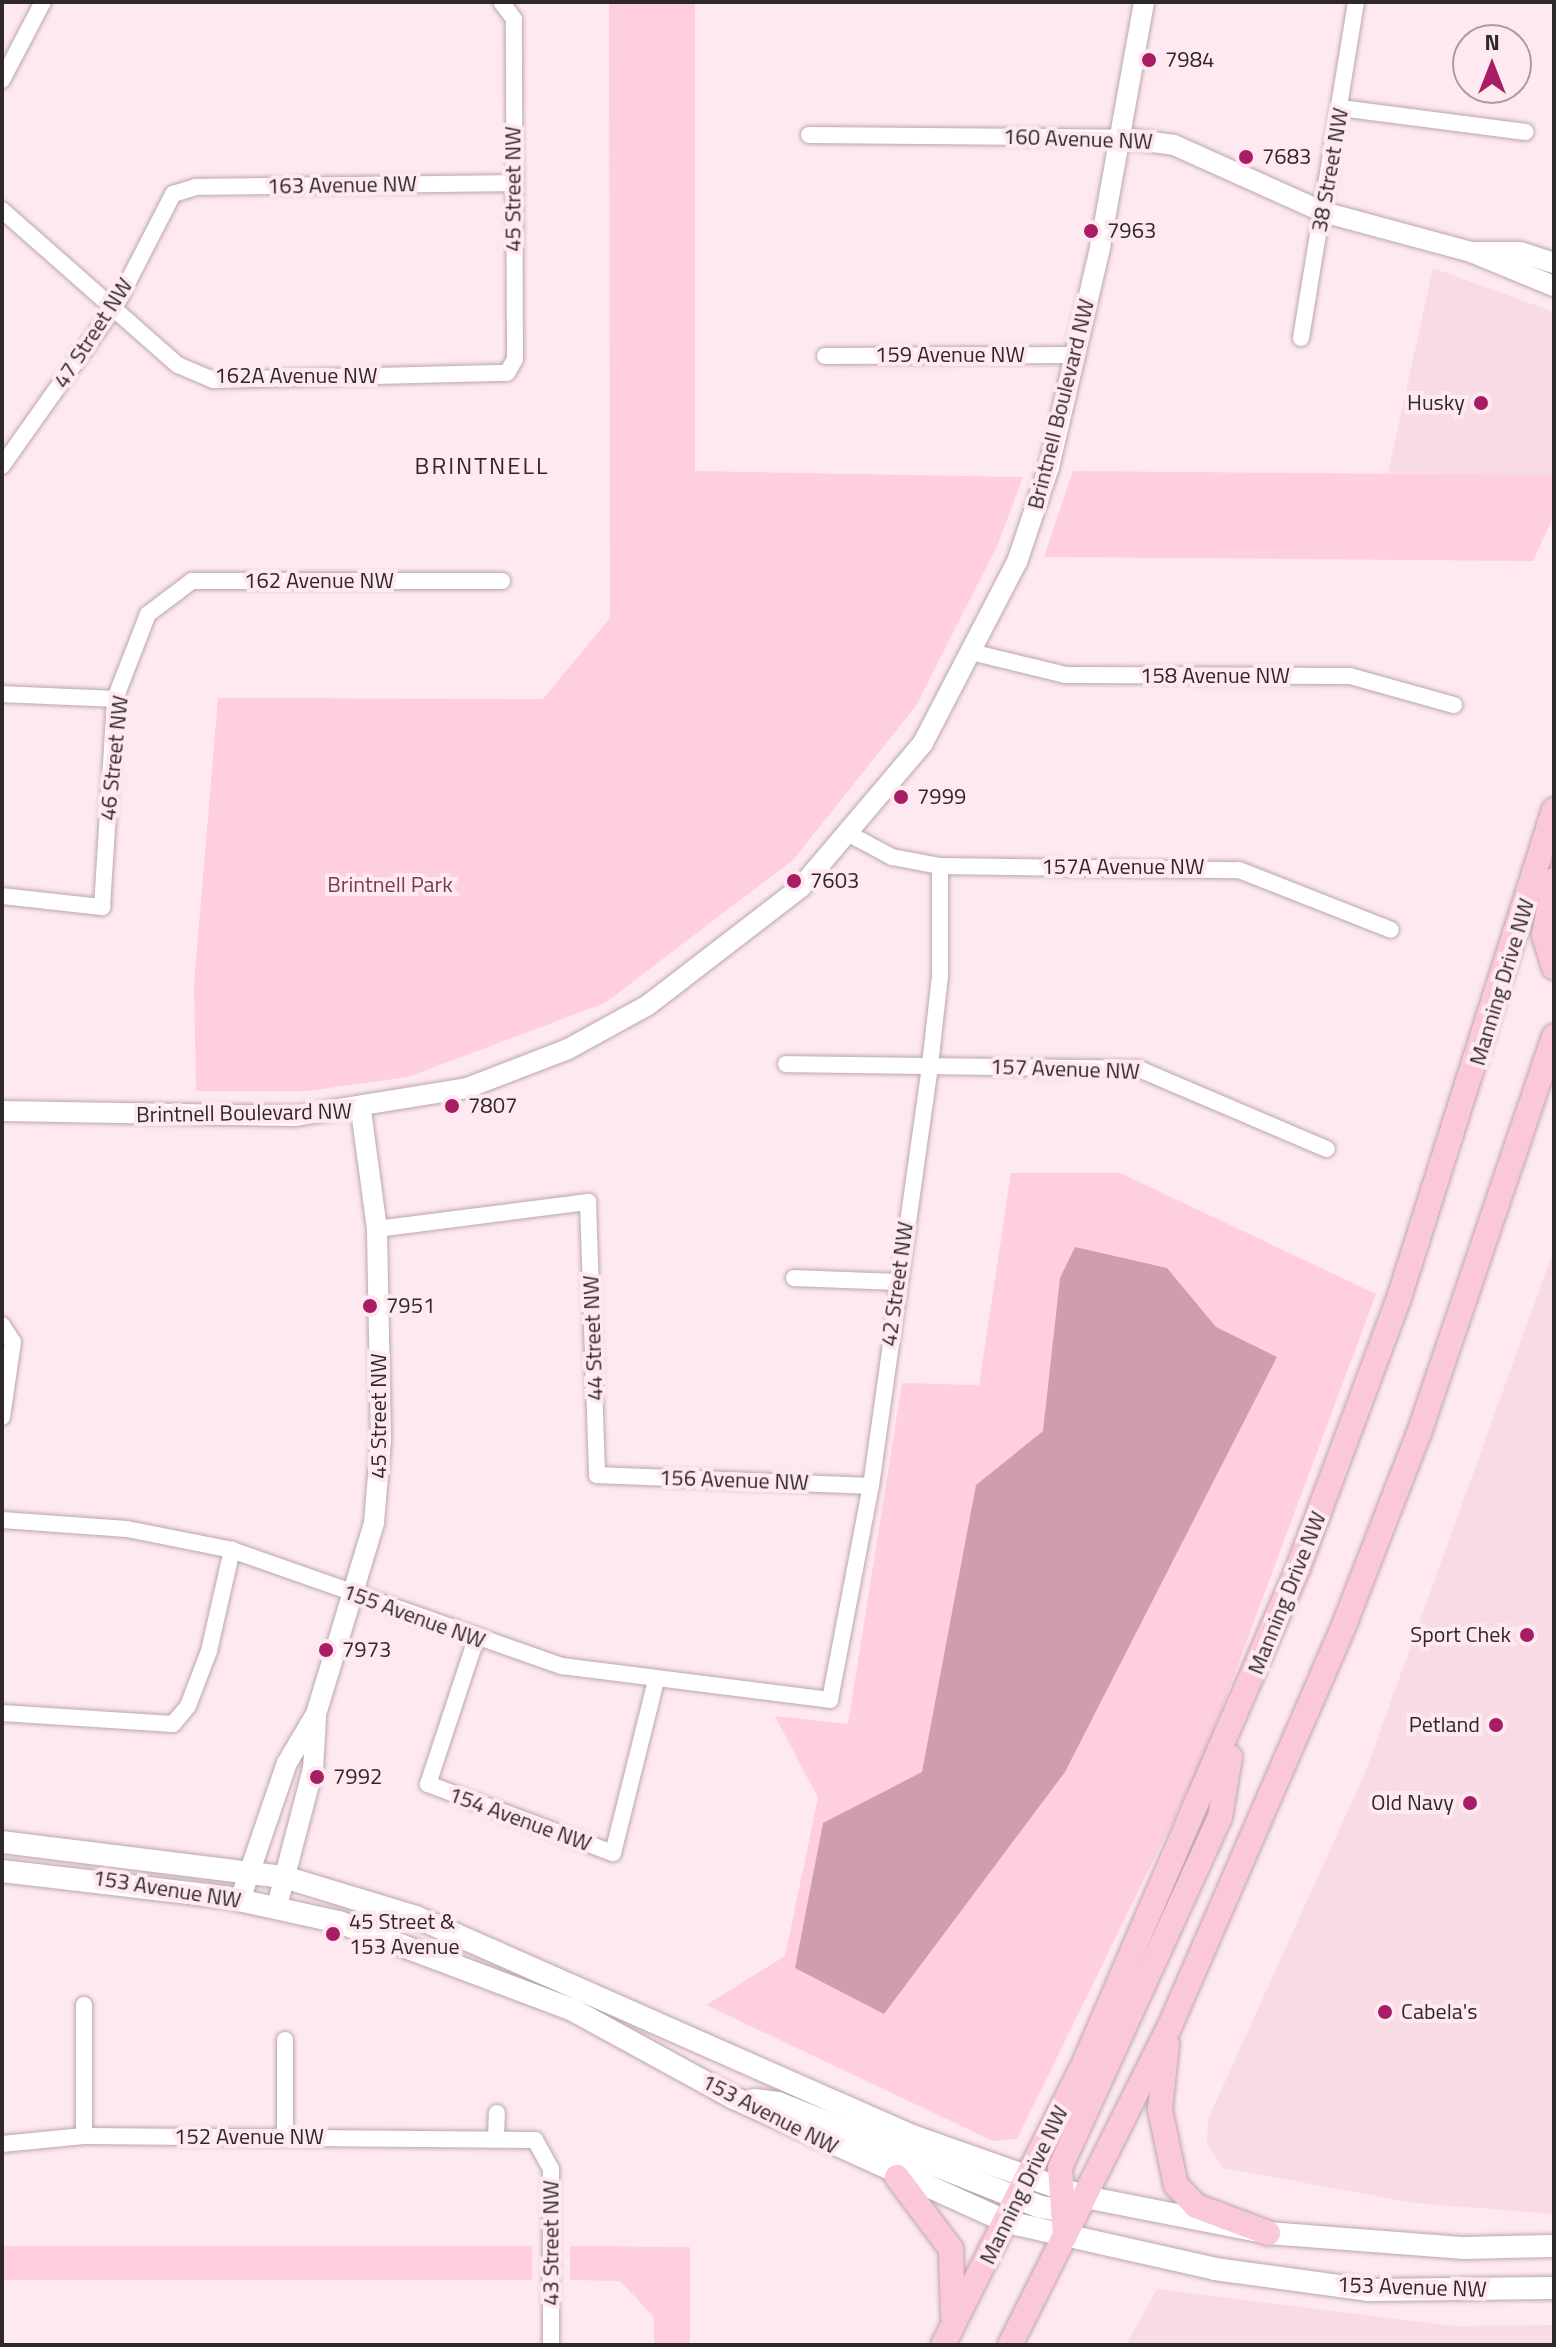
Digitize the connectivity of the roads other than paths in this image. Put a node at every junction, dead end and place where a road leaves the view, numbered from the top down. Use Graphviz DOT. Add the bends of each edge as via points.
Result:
graph roads {
  1 [pos="43,2"];
  2 [pos="1144,2"];
  3 [pos="1356,2"];
  4 [pos="504,3"];
  5 [pos="2,80"];
  6 [pos="1341,108"];
  7 [pos="1525,132"];
  8 [pos="809,135"];
  9 [pos="1123,138"];
  10 [pos="512,183"];
  11 [pos="173,194"];
  12 [pos="2,210"];
  13 [pos="1323,212"];
  14 [pos="1471,252"];
  15 [pos="1554,263"];
  16 [pos="1554,286"];
  17 [pos="116,305"];
  18 [pos="1301,338"];
  19 [pos="1075,355"];
  20 [pos="825,356"];
  21 [pos="507,373"];
  22 [pos="2,466"];
  23 [pos="502,581"];
  24 [pos="148,614"];
  25 [pos="975,653"];
  26 [pos="2,694"];
  27 [pos="115,699"];
  28 [pos="1454,705"];
  29 [pos="1554,810"];
  30 [pos="851,835"];
  31 [pos="940,866"];
  32 [pos="1554,880"];
  33 [pos="2,896"];
  34 [pos="1391,930"];
  35 [pos="1554,968"];
  36 [pos="1554,1036"];
  37 [pos="786,1064"];
  38 [pos="930,1065"];
  39 [pos="1554,1088"];
  40 [pos="361,1110"];
  41 [pos="2,1111"];
  42 [pos="1521,1143"];
  43 [pos="1327,1149"];
  44 [pos="377,1229"];
  45 [pos="794,1278"];
  46 [pos="897,1282"];
  47 [pos="4,1326"];
  48 [pos="2,1417"];
  49 [pos="597,1475"];
  50 [pos="871,1486"];
  51 [pos="2,1520"];
  52 [pos="232,1550"];
  53 [pos="357,1595"];
  54 [pos="476,1639"];
  55 [pos="656,1680"];
  56 [pos="830,1700"];
  57 [pos="1239,1712"];
  58 [pos="2,1713"];
  59 [pos="316,1714"];
  60 [pos="2,1842"];
  61 [pos="2,1871"];
  62 [pos="249,1871"];
  63 [pos="284,1877"];
  64 [pos="240,1900"];
  65 [pos="277,1906"];
  66 [pos="84,2005"];
  67 [pos="1169,2028"];
  68 [pos="285,2040"];
  69 [pos="734,2098"];
  70 [pos="497,2113"];
  71 [pos="84,2136"];
  72 [pos="285,2137"];
  73 [pos="496,2138"];
  74 [pos="541,2143"];
  75 [pos="2,2144"];
  76 [pos="897,2177"];
  77 [pos="1023,2189"];
  78 [pos="1085,2197"];
  79 [pos="1059,2199"];
  80 [pos="1007,2222"];
  81 [pos="1268,2233"];
  82 [pos="1065,2236"];
  83 [pos="1554,2246"];
  84 [pos="1554,2274"];
  85 [pos="1554,2288"];
  86 [pos="1368,2290"];
  87 [pos="551,2345"];
  88 [pos="942,2345"];
  89 [pos="1010,2345"];
  1 -- 5 [label="street"];
  2 -- 9 [label="street, Brintnell Boulevard NW"];
  3 -- 6 [label="street, 38 Street NW"];
  4 -- 10 [label="street, 45 Street NW" via="514,19"];
  6 -- 7 [label="street"];
  6 -- 13 [label="street, 38 Street NW"];
  8 -- 9 [label="street, 160 Avenue NW"];
  9 -- 13 [label="street, 160 Avenue NW" via="1174,145"];
  9 -- 19 [label="street, Brintnell Boulevard NW"];
  10 -- 11 [label="street, 163 Avenue NW" via="196,187"];
  10 -- 21 [label="street, 45 Street NW" via="515,359"];
  11 -- 17 [label="street, 47 Street NW"];
  12 -- 17 [label="street, 162A Avenue NW"];
  13 -- 14 [label="street, 160 Avenue NW"];
  13 -- 18 [label="street, 38 Street NW"];
  14 -- 15 [label="street, 160 Avenue NW" via="1520,252"];
  14 -- 16 [label="street, 160 Avenue NW"];
  17 -- 21 [label="street, 162A Avenue NW" via="178,365 213,380"];
  17 -- 22 [label="street, 47 Street NW"];
  19 -- 20 [label="street, 159 Avenue NW"];
  19 -- 25 [label="street, Brintnell Boulevard NW" via="1029,528"];
  23 -- 24 [label="street, 162 Avenue NW" via="192,581"];
  24 -- 27 [label="street, 46 Street NW"];
  25 -- 28 [label="street, 158 Avenue NW" via="1066,675 1350,676"];
  25 -- 30 [label="street, Brintnell Boulevard NW" via="923,743"];
  26 -- 27 [label="street"];
  27 -- 33 [label="street, 46 Street NW" via="102,907"];
  29 -- 57 [label="main road, Manning Drive NW" via="1478,1059 1360,1406"];
  30 -- 31 [label="street, 157A Avenue NW" via="892,857"];
  30 -- 40 [label="street, Brintnell Boulevard NW" via="752,930 607,1029 500,1077"];
  31 -- 34 [label="street, 157A Avenue NW" via="1239,870"];
  31 -- 38 [label="street, 42 Street NW" via="940,976"];
  32 -- 35 [label="main road" via="1544,935"];
  36 -- 42 [label="main road"];
  37 -- 38 [label="street, 157 Avenue NW"];
  38 -- 43 [label="street, 157 Avenue NW" via="1139,1069"];
  38 -- 46 [label="street, 42 Street NW"];
  39 -- 42 [label="main road"];
  40 -- 41 [label="street, Brintnell Boulevard NW" via="238,1117"];
  40 -- 44 [label="street, 45 Street NW"];
  42 -- 67 [label="main road" via="1346,1620"];
  44 -- 49 [label="street, 44 Street NW" via="588,1202"];
  44 -- 53 [label="street, 45 Street NW" via="380,1466"];
  45 -- 46 [label="street"];
  46 -- 50 [label="street, 42 Street NW"];
  47 -- 48 [label="street" via="13,1342"];
  49 -- 50 [label="street, 156 Avenue NW"];
  50 -- 56 [label="street, 42 Street NW"];
  51 -- 52 [label="street, 155 Avenue NW" via="127,1529"];
  52 -- 53 [label="street, 155 Avenue NW"];
  52 -- 58 [label="street" via="209,1651 188,1706 173,1724"];
  53 -- 54 [label="street, 155 Avenue NW"];
  53 -- 59 [label="street, 45 Street NW"];
  54 -- 55 [label="street, 155 Avenue NW" via="562,1666"];
  54 -- 55 [label="street, 154 Avenue NW" via="428,1784 613,1853"];
  55 -- 56 [label="street, 155 Avenue NW"];
  57 -- 77 [label="main road, Manning Drive NW"];
  57 -- 79 [label="main road" via="1220,1817 1067,2153"];
  59 -- 62 [label="street, 45 Street NW" via="287,1763"];
  59 -- 63 [label="street, 45 Street NW" via="313,1769"];
  60 -- 62 [label="main road, 153 Avenue NW"];
  61 -- 64 [label="main road, 153 Avenue NW"];
  62 -- 63 [label="main road, 153 Avenue NW"];
  62 -- 64 [label="street, 45 Street NW"];
  63 -- 65 [label="street, 45 Street NW"];
  63 -- 77 [label="main road, 153 Avenue NW" via="499,1949"];
  64 -- 65 [label="main road, 153 Avenue NW"];
  65 -- 69 [label="main road, 153 Avenue NW" via="339,1922 573,2010"];
  66 -- 71 [label="street"];
  67 -- 78 [label="main road"];
  67 -- 81 [label="main road" via="1160,2110 1176,2185 1196,2206"];
  68 -- 72 [label="street"];
  69 -- 76 [label="main road, 153 Avenue NW"];
  69 -- 77 [label="main road" via="778,2103"];
  70 -- 73 [label="street"];
  71 -- 72 [label="street, 152 Avenue NW"];
  71 -- 75 [label="street, 152 Avenue NW"];
  72 -- 73 [label="street, 152 Avenue NW"];
  73 -- 74 [label="street, 152 Avenue NW"];
  74 -- 87 [label="street, 43 Street NW" via="551,2169"];
  76 -- 80 [label="main road, 153 Avenue NW"];
  76 -- 88 [label="main road" via="951,2249 957,2292"];
  77 -- 79 [label="main road, 153 Avenue NW"];
  77 -- 80 [label="main road, Manning Drive NW"];
  78 -- 79 [label="main road, 153 Avenue NW"];
  78 -- 81 [label="main road, 153 Avenue NW"];
  78 -- 82 [label="main road"];
  79 -- 82 [label="main road"];
  80 -- 82 [label="main road, 153 Avenue NW"];
  80 -- 88 [label="main road, Manning Drive NW"];
  81 -- 83 [label="main road, 153 Avenue NW" via="1464,2248"];
  82 -- 86 [label="main road, 153 Avenue NW" via="1215,2269"];
  82 -- 89 [label="main road"];
  84 -- 86 [label="main road" via="1420,2278"];
  85 -- 86 [label="main road, 153 Avenue NW"];
}
